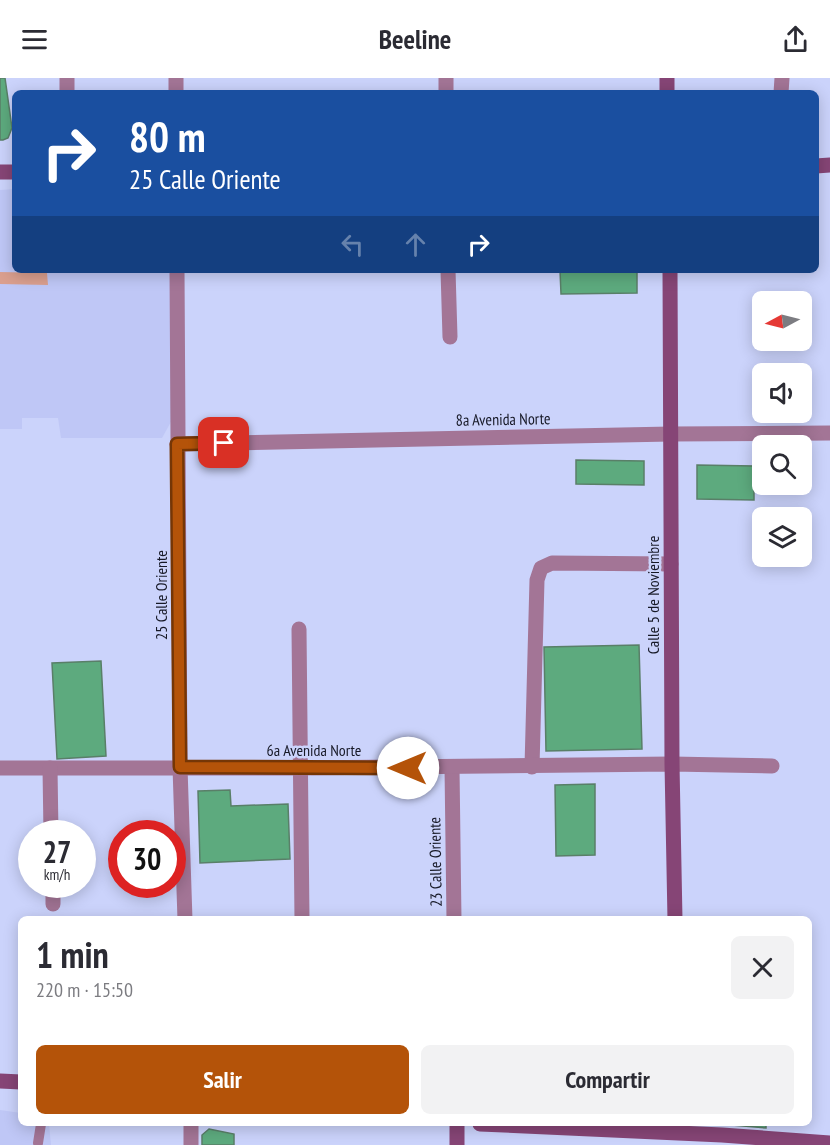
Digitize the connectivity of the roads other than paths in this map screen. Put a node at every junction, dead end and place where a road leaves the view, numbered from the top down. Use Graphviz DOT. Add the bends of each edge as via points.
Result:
graph roads {
  1 [pos="177,273"];
  2 [pos="448,273"];
  3 [pos="670,273"];
  4 [pos="450,337"];
  5 [pos="830,433"];
  6 [pos="671,434"];
  7 [pos="177,444"];
  8 [pos="671,564"];
  9 [pos="299,629"];
  10 [pos="672,764"];
  11 [pos="772,766"];
  12 [pos="180,767"];
  13 [pos="452,767"];
  14 [pos="532,767"];
  15 [pos="0,768"];
  16 [pos="50,768"];
  17 [pos="300,768"];
  18 [pos="51,820"];
  19 [pos="53,898"];
  20 [pos="53,904"];
  21 [pos="185,916"];
  22 [pos="302,916"];
  23 [pos="454,916"];
  24 [pos="675,916"];
  25 [pos="0,1081"];
  26 [pos="18,1082"];
  27 [pos="41,1126"];
  28 [pos="191,1126"];
  29 [pos="457,1126"];
  30 [pos="580,1126"];
  31 [pos="679,1128"];
  32 [pos="723,1129"];
  33 [pos="38,1143"];
  34 [pos="830,1143"];
  35 [pos="191,1145"];
  36 [pos="457,1145"];
  1 -- 7 [label="street, 25 Calle Oriente"];
  2 -- 4 [label="street"];
  3 -- 6 [label="main road, Calle 5 de Noviembre"];
  5 -- 6 [label="street, 8a Avenida Norte"];
  6 -- 7 [label="street, 8a Avenida Norte"];
  6 -- 8 [label="main road, Calle 5 de Noviembre"];
  7 -- 12 [label="street, 25 Calle Oriente"];
  8 -- 10 [label="main road, Calle 5 de Noviembre"];
  8 -- 14 [label="street" via="552,563 541,568 537,580"];
  9 -- 17 [label="street"];
  10 -- 11 [label="street, 6a Avenida Norte"];
  10 -- 14 [label="street, 6a Avenida Norte"];
  10 -- 24 [label="main road, Calle 5 de Noviembre"];
  12 -- 16 [label="street, 6a Avenida Norte"];
  12 -- 17 [label="street, 6a Avenida Norte"];
  12 -- 21 [label="street, 25 Calle Oriente"];
  13 -- 14 [label="street, 6a Avenida Norte"];
  13 -- 17 [label="street, 6a Avenida Norte"];
  13 -- 23 [label="street, 23 Calle Oriente"];
  15 -- 16 [label="street, 6a Avenida Norte"];
  16 -- 18 [label="street"];
  17 -- 22 [label="street"];
  19 -- 20 [label="street"];
  25 -- 26 [label="main road"];
  27 -- 33 [label="lane"];
  28 -- 35 [label="street"];
  29 -- 36 [label="main road"];
  30 -- 31 [label="main road"];
  31 -- 32 [label="main road"];
  32 -- 34 [label="main road"];
}
